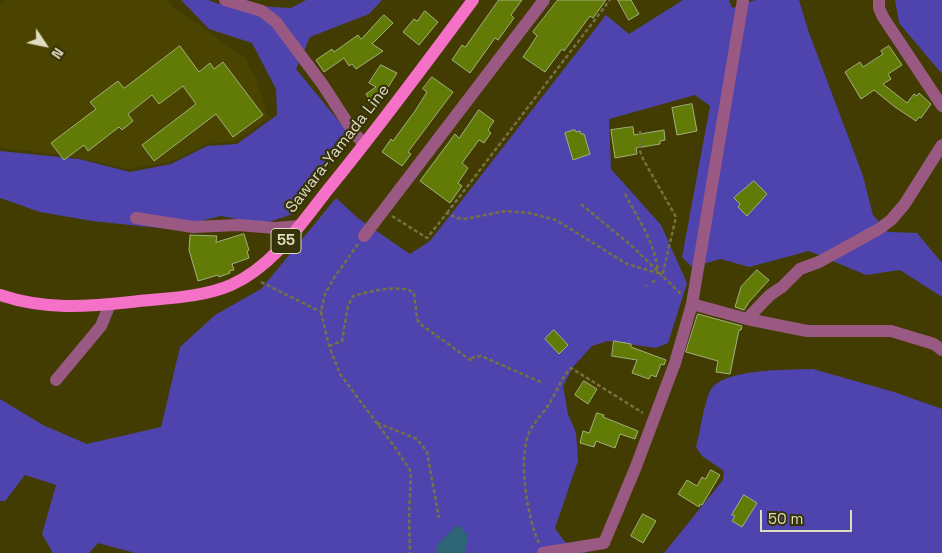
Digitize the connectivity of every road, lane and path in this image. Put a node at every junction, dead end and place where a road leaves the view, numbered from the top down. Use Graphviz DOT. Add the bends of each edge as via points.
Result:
graph roads {
  1 [pos="225,0"];
  2 [pos="473,0"];
  3 [pos="544,0"];
  4 [pos="610,0"];
  5 [pos="743,0"];
  6 [pos="879,0"];
  7 [pos="942,106"];
  8 [pos="640,131"];
  9 [pos="364,144"];
  10 [pos="942,145"];
  11 [pos="625,194"];
  12 [pos="581,204"];
  13 [pos="383,210"];
  14 [pos="446,212"];
  15 [pos="136,218"];
  16 [pos="299,226"];
  17 [pos="362,238"];
  18 [pos="658,272"];
  19 [pos="248,276"];
  20 [pos="662,277"];
  21 [pos="0,295"];
  22 [pos="110,304"];
  23 [pos="692,304"];
  24 [pos="321,312"];
  25 [pos="747,319"];
  26 [pos="329,346"];
  27 [pos="942,350"];
  28 [pos="471,358"];
  29 [pos="473,362"];
  30 [pos="56,380"];
  31 [pos="542,383"];
  32 [pos="653,418"];
  33 [pos="376,422"];
  34 [pos="439,518"];
  35 [pos="544,552"];
  36 [pos="410,553"];
  1 -- 9 [label="street" via="262,11 276,22"];
  2 -- 9 [label="main road, Sawara-Yamada Line / 55"];
  3 -- 13 [label="street"];
  4 -- 14 [label="path"];
  5 -- 23 [label="street"];
  6 -- 7 [label="street" via="883,17"];
  8 -- 20 [label="path" via="643,159 676,217"];
  9 -- 16 [label="main road, Sawara-Yamada Line / 55"];
  10 -- 25 [label="street" via="891,220 819,262 800,269"];
  11 -- 18 [label="path" via="651,243"];
  12 -- 18 [label="path"];
  13 -- 14 [label="path" via="427,238"];
  13 -- 17 [label="street"];
  14 -- 18 [label="path" via="464,219 504,211 556,220 628,264"];
  15 -- 16 [label="street" via="193,227"];
  16 -- 19 [label="main road, Sawara-Yamada Line / 55" via="271,257"];
  17 -- 24 [label="path" via="325,294"];
  18 -- 20 [label="path"];
  19 -- 22 [label="main road, Sawara-Yamada Line / 55" via="212,292"];
  19 -- 24 [label="path"];
  20 -- 23 [label="path"];
  21 -- 22 [label="main road, Sawara-Yamada Line / 55" via="44,306"];
  22 -- 30 [label="street" via="101,326"];
  23 -- 25 [label="street"];
  23 -- 32 [label="street" via="675,363"];
  24 -- 26 [label="path"];
  25 -- 27 [label="street" via="807,331 891,331 934,344"];
  26 -- 29 [label="path" via="342,341 353,296 376,290 408,290 414,294 419,323"];
  26 -- 33 [label="path" via="340,374"];
  28 -- 31 [label="path" via="481,356"];
  32 -- 35 [label="street" via="604,543"];
  32 -- 35 [label="path" via="571,368 563,376 551,401 529,433 525,452 529,507"];
  33 -- 34 [label="path" via="417,440 427,452"];
  33 -- 36 [label="path" via="411,472"];
}
